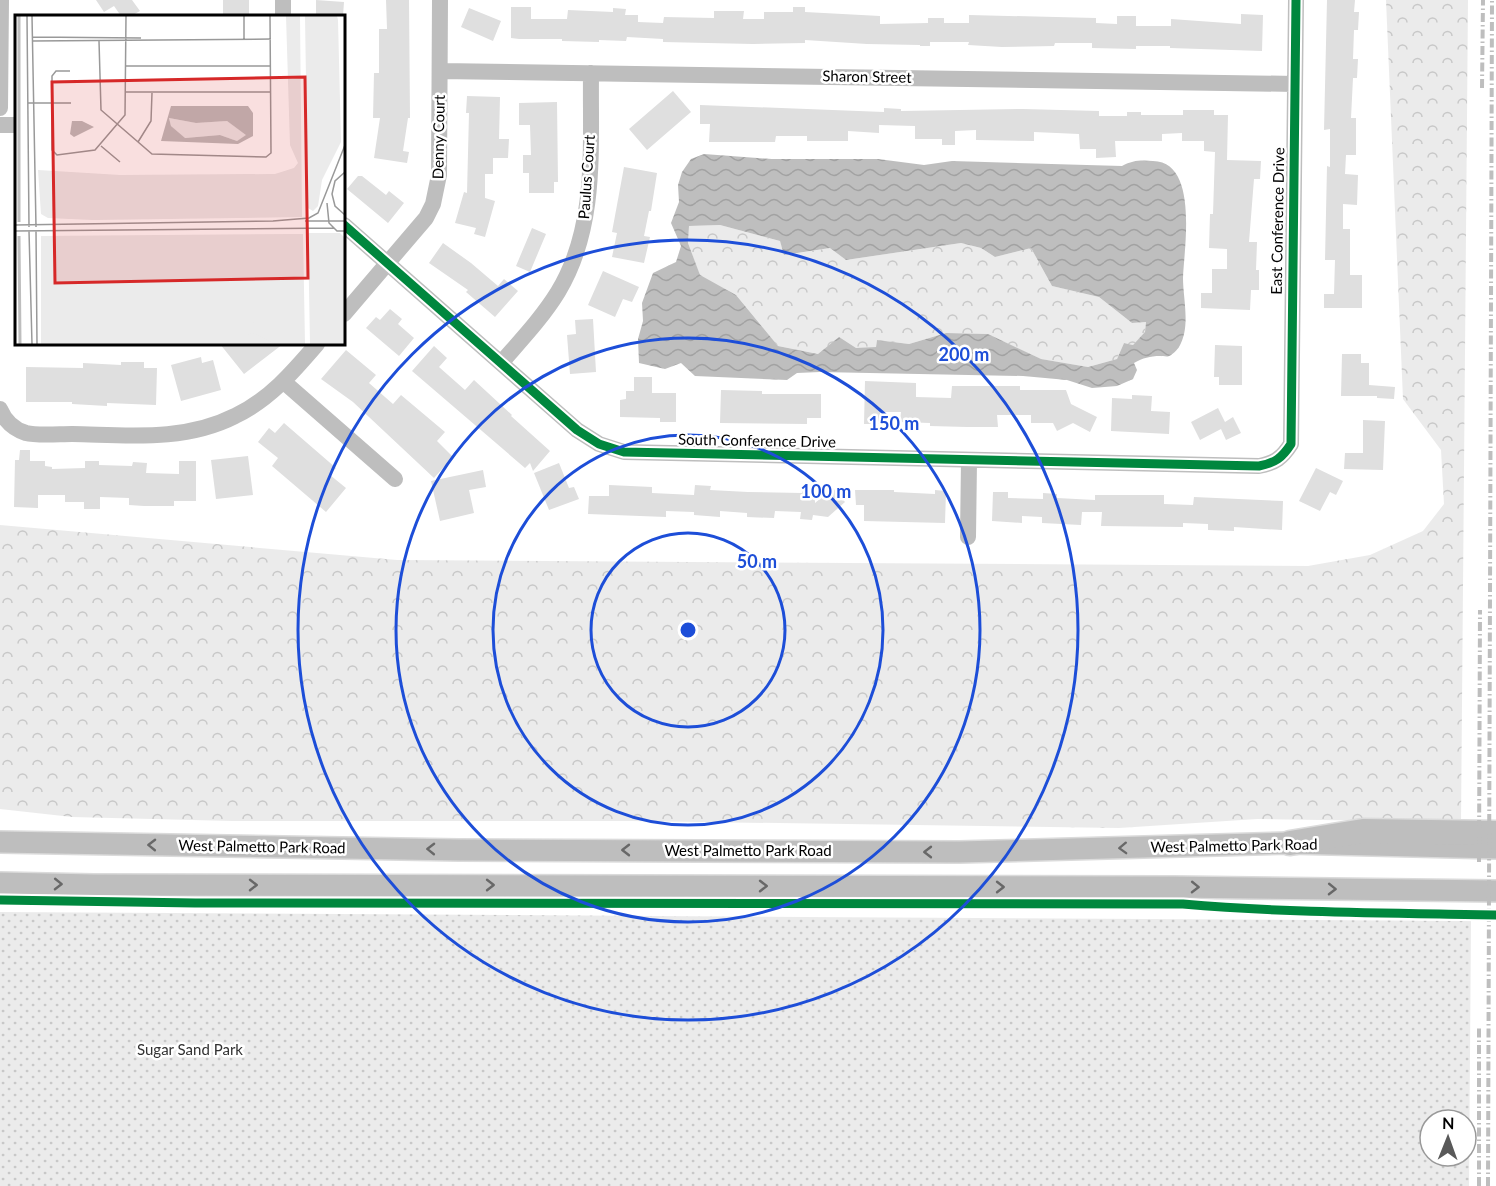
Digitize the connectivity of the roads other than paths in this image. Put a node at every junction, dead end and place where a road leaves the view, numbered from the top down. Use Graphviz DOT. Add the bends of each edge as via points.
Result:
graph roads {
  1 [pos="1,0"];
  2 [pos="440,0"];
  3 [pos="1296,0"];
  4 [pos="440,71"];
  5 [pos="591,73"];
  6 [pos="1295,84"];
  7 [pos="0,108"];
  8 [pos="345,226"];
  9 [pos="387,264"];
  10 [pos="345,313"];
  11 [pos="316,345"];
  12 [pos="501,363"];
  13 [pos="284,382"];
  14 [pos="3,415"];
  15 [pos="1291,443"];
  16 [pos="969,461"];
  17 [pos="395,479"];
  18 [pos="968,537"];
  19 [pos="1496,833"];
  20 [pos="0,842"];
  21 [pos="1290,843"];
  22 [pos="1496,848"];
  23 [pos="706,851"];
  24 [pos="0,883"];
  25 [pos="705,886"];
  26 [pos="1496,891"];
  1 -- 7 [label="street"];
  2 -- 4 [label="street, Denny Court"];
  3 -- 6 [label="street, East Conference Drive"];
  4 -- 5 [label="street, Sharon Street"];
  4 -- 9 [label="street, Denny Court" via="437,189 433,204"];
  5 -- 6 [label="street, Sharon Street"];
  5 -- 12 [label="street, Paulus Court" via="589,201 580,241 572,266 545,312"];
  6 -- 15 [label="street, East Conference Drive"];
  8 -- 9 [label="street, South Conference Drive"];
  9 -- 10 [label="street, Denny Court"];
  9 -- 12 [label="street, South Conference Drive"];
  11 -- 13 [label="street"];
  12 -- 16 [label="street, South Conference Drive" via="588,438 624,452"];
  13 -- 14 [label="street" via="236,416 179,434 27,433"];
  13 -- 17 [label="street"];
  15 -- 16 [label="street, South Conference Drive" via="1284,456 1273,464 1259,466"];
  16 -- 18 [label="street"];
  19 -- 21 [label="highway" via="1363,831"];
  23 -- 20 [label="main road, West Palmetto Park Road, one-way"];
  21 -- 22 [label="main road, West Palmetto Park Road"];
  21 -- 23 [label="main road, West Palmetto Park Road, one-way" via="959,852"];
  23 -- 25 [label="main road"];
  24 -- 25 [label="main road, one-way"];
  25 -- 26 [label="main road, one-way"];
}
